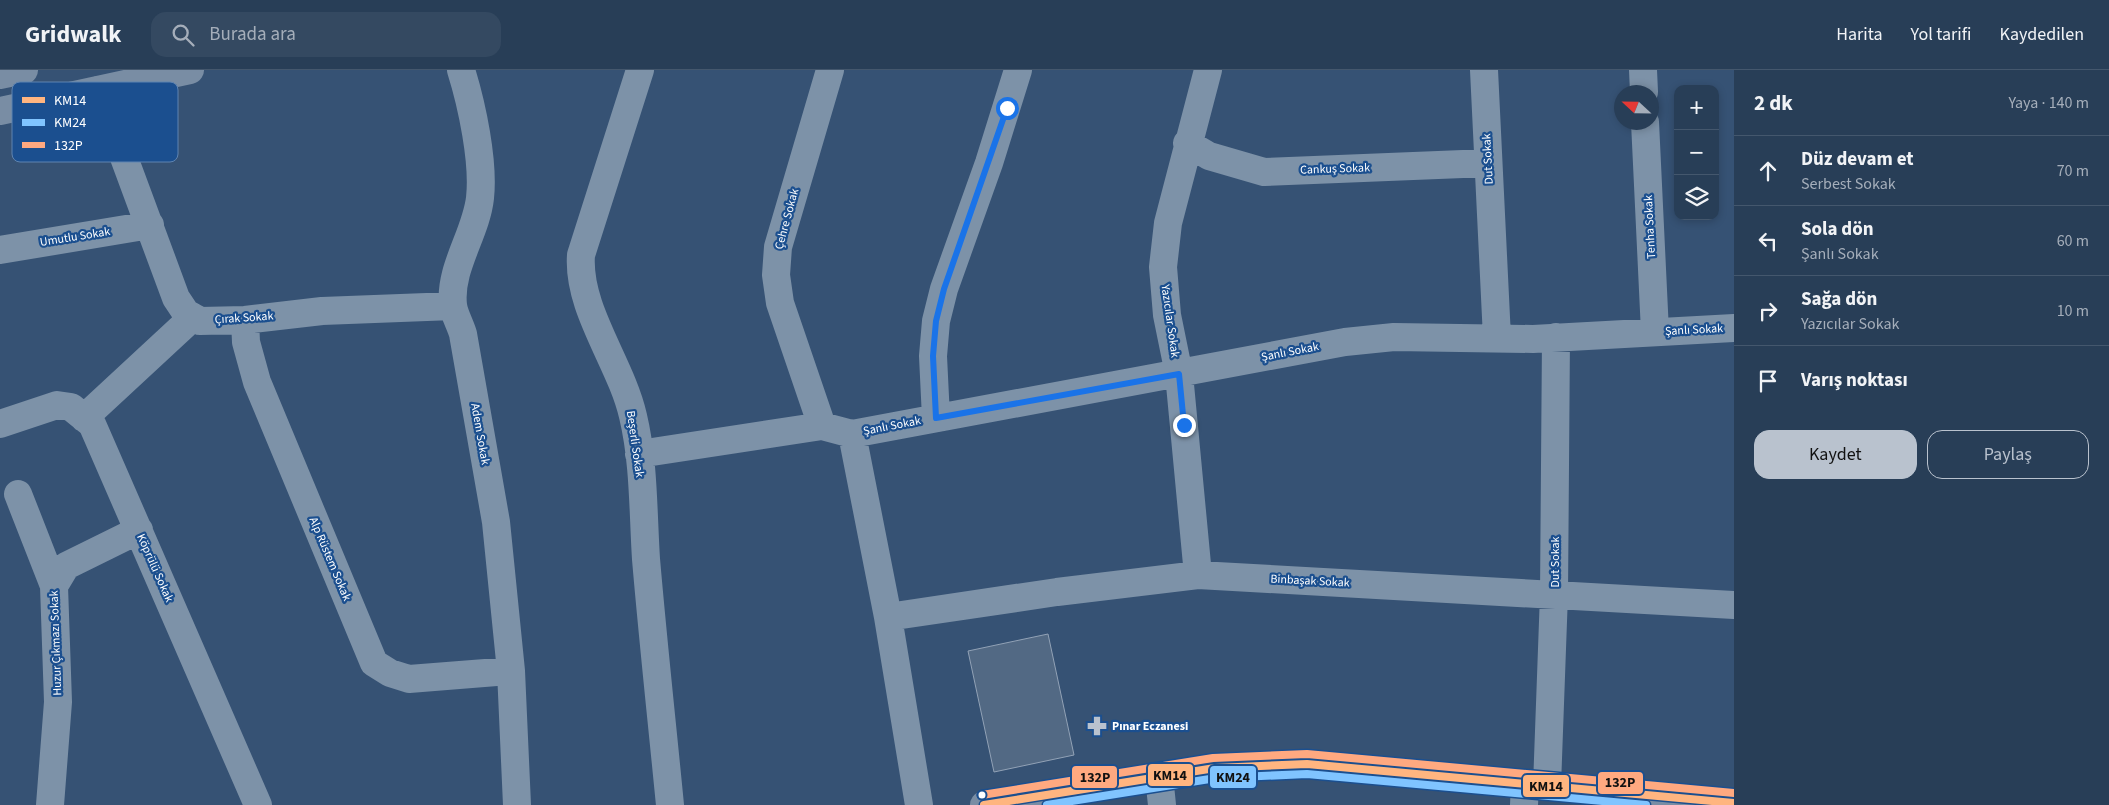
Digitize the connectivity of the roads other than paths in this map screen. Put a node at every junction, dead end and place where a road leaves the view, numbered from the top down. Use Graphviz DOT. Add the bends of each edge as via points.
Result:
graph roads {
  1 [pos="24,70"];
  2 [pos="190,70"];
  3 [pos="461,70"];
  4 [pos="640,70"];
  5 [pos="830,70"];
  6 [pos="1018,70"];
  7 [pos="1208,70"];
  8 [pos="1484,70"];
  9 [pos="1643,70"];
  10 [pos="0,75"];
  11 [pos="135,82"];
  12 [pos="1644,85"];
  13 [pos="1645,130"];
  14 [pos="1187,143"];
  15 [pos="126,162"];
  16 [pos="1488,163"];
  17 [pos="150,225"];
  18 [pos="0,250"];
  19 [pos="453,306"];
  20 [pos="193,317"];
  21 [pos="245,320"];
  22 [pos="1734,328"];
  23 [pos="1655,332"];
  24 [pos="1556,337"];
  25 [pos="1497,338"];
  26 [pos="1179,374"];
  27 [pos="84,418"];
  28 [pos="936,418"];
  29 [pos="0,424"];
  30 [pos="822,426"];
  31 [pos="852,434"];
  32 [pos="639,454"];
  33 [pos="18,494"];
  34 [pos="138,530"];
  35 [pos="1198,575"];
  36 [pos="54,586"];
  37 [pos="1554,594"];
  38 [pos="1734,604"];
  39 [pos="888,617"];
  40 [pos="511,671"];
  41 [pos="1159,776"];
  42 [pos="1532,791"];
  43 [pos="1734,803"];
  44 [pos="50,805"];
  45 [pos="258,805"];
  46 [pos="517,805"];
  47 [pos="670,805"];
  48 [pos="919,805"];
  49 [pos="984,805"];
  50 [pos="1162,805"];
  1 -- 10 [label="street"];
  2 -- 11 [label="street"];
  3 -- 19 [label="street, Adem Sokak" via="475,128 480,197 459,264"];
  4 -- 32 [label="street, Beşerli Sokak" via="581,254 580,270 596,321 624,385"];
  5 -- 30 [label="street, Çehre Sokak" via="778,247 776,275 780,303"];
  6 -- 28 [label="street" via="936,321 933,356"];
  7 -- 14 [label="street, Yazıcılar Sokak"];
  8 -- 16 [label="street, Dut Sokak"];
  9 -- 12 [label="street"];
  13 -- 23 [label="street, Tenha Sokak"];
  14 -- 16 [label="street, Cankuş Sokak" via="1208,156 1264,172"];
  14 -- 26 [label="street, Yazıcılar Sokak" via="1168,223 1163,267 1167,316"];
  15 -- 17 [label="street"];
  16 -- 25 [label="street, Dut Sokak"];
  17 -- 18 [label="street, Umutlu Sokak"];
  17 -- 20 [label="street" via="176,298 186,313"];
  19 -- 21 [label="street, Çırak Sokak" via="322,311"];
  19 -- 40 [label="street, Adem Sokak" via="463,334 496,522"];
  20 -- 21 [label="street, Çırak Sokak" via="200,321"];
  20 -- 27 [label="street"];
  21 -- 40 [label="street, Alp Rüstem Sokak" via="246,342 257,382 374,663 409,679"];
  22 -- 23 [label="street, Şanlı Sokak"];
  23 -- 24 [label="street, Şanlı Sokak"];
  24 -- 25 [label="street, Şanlı Sokak"];
  24 -- 37 [label="street, Dut Sokak"];
  25 -- 26 [label="street, Şanlı Sokak" via="1394,337 1304,349"];
  26 -- 28 [label="street, Şanlı Sokak"];
  26 -- 35 [label="street, Yazıcılar Sokak"];
  27 -- 29 [label="street, Köprülü Sokak" via="71,407 57,405"];
  27 -- 34 [label="street, Köprülü Sokak" via="92,424"];
  28 -- 31 [label="street, Şanlı Sokak"];
  30 -- 31 [label="street"];
  30 -- 32 [label="street"];
  31 -- 39 [label="street"];
  32 -- 47 [label="street, Beşerli Sokak"];
  33 -- 36 [label="street"];
  34 -- 36 [label="street, Huzur Çıkmazı Sokak" via="66,566"];
  34 -- 45 [label="street, Köprülü Sokak"];
  35 -- 37 [label="street, Binbaşak Sokak"];
  35 -- 39 [label="street, Binbaşak Sokak"];
  36 -- 44 [label="street, Huzur Çıkmazı Sokak" via="58,702"];
  37 -- 38 [label="street, Binbaşak Sokak"];
  37 -- 42 [label="street, Dut Sokak"];
  39 -- 48 [label="street"];
  40 -- 46 [label="street, Adem Sokak"];
  41 -- 42 [label="street" via="1216,768 1307,764"];
  41 -- 49 [label="street"];
  41 -- 50 [label="street"];
  42 -- 43 [label="street"];
}
